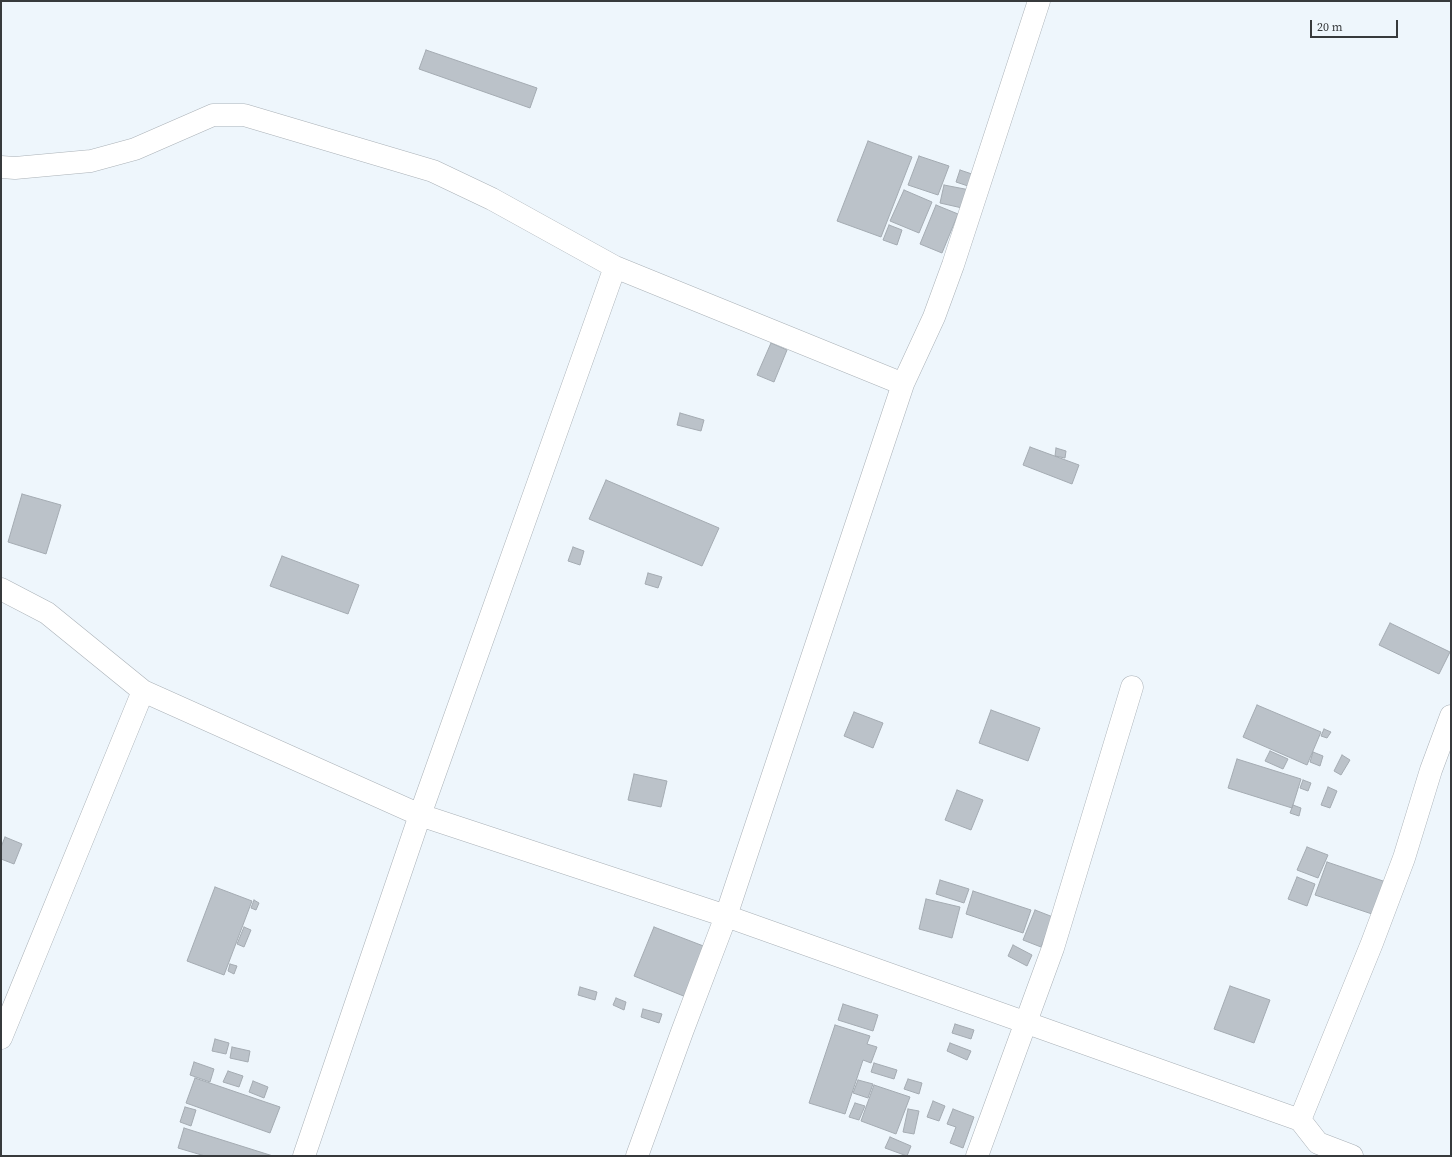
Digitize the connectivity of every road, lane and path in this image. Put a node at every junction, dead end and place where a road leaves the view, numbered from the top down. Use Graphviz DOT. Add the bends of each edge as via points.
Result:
graph roads {
  1 [pos="1039,1"];
  2 [pos="1,166"];
  3 [pos="615,267"];
  4 [pos="903,384"];
  5 [pos="1,589"];
  6 [pos="1132,687"];
  7 [pos="143,690"];
  8 [pos="1451,716"];
  9 [pos="420,815"];
  10 [pos="726,916"];
  11 [pos="1027,1022"];
  12 [pos="1,1038"];
  13 [pos="1300,1120"];
  14 [pos="1315,1150"];
  15 [pos="304,1156"];
  16 [pos="636,1156"];
  17 [pos="977,1156"];
  18 [pos="1352,1156"];
  1 -- 4 [label="street" via="953,265 934,317"];
  2 -- 3 [label="street" via="15,168 92,160 135,149 213,115 244,115 433,171 492,199"];
  3 -- 4 [label="street"];
  3 -- 9 [label="street"];
  4 -- 10 [label="street"];
  5 -- 7 [label="street" via="47,613"];
  6 -- 11 [label="street" via="1053,948"];
  7 -- 9 [label="street"];
  7 -- 12 [label="street"];
  8 -- 13 [label="street" via="1431,770 1404,858"];
  9 -- 10 [label="street"];
  9 -- 15 [label="street"];
  10 -- 11 [label="street"];
  10 -- 16 [label="street"];
  11 -- 13 [label="street"];
  11 -- 17 [label="street"];
  13 -- 14 [label="street"];
  14 -- 18 [label="street"];
}
